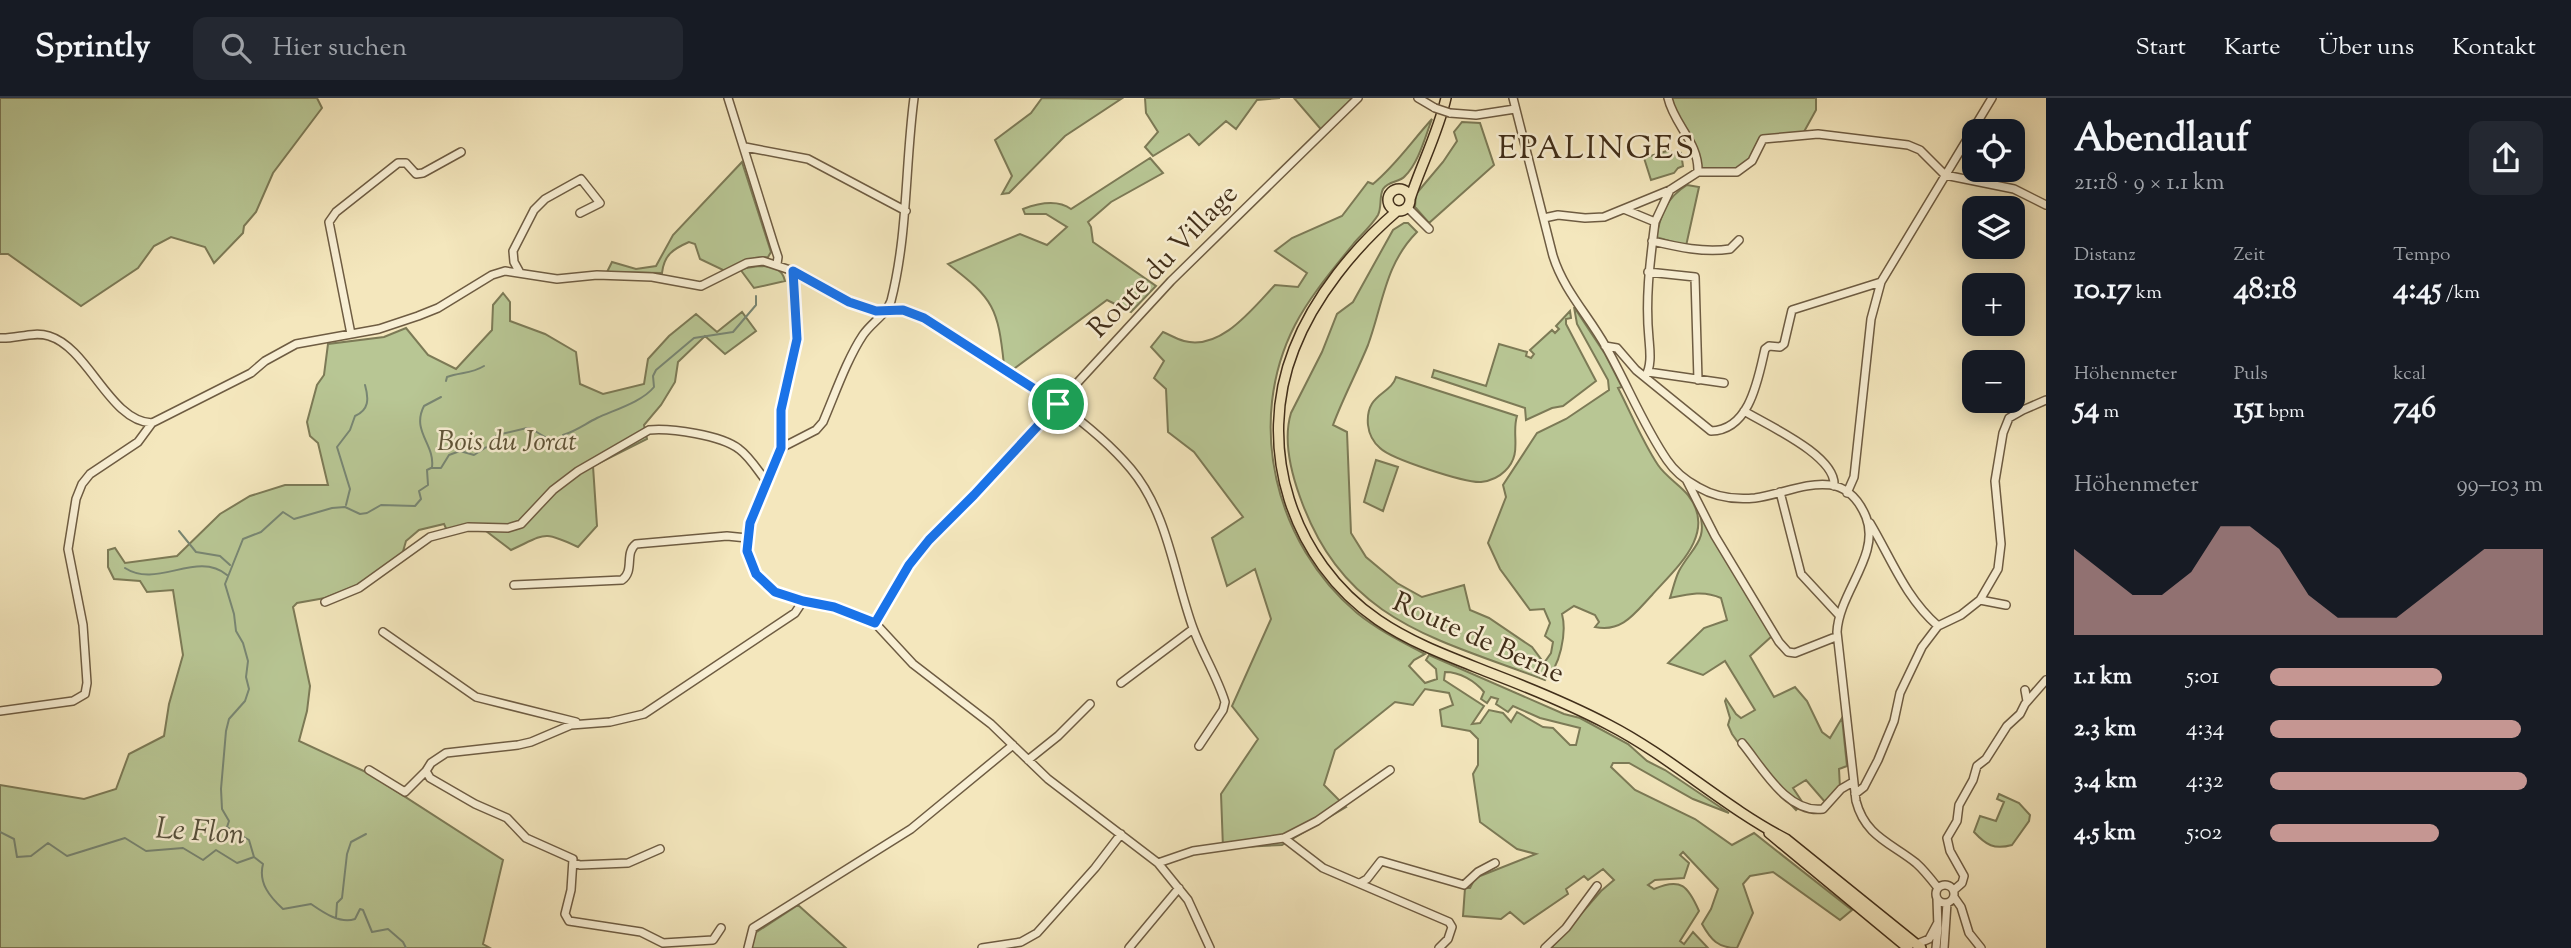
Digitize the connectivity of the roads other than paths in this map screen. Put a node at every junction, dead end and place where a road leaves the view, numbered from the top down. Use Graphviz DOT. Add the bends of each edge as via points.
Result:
graph roads {
  1 [pos="728,98"];
  2 [pos="914,98"];
  3 [pos="1358,98"];
  4 [pos="1418,98"];
  5 [pos="1446,98"];
  6 [pos="1513,98"];
  7 [pos="1668,98"];
  8 [pos="1992,98"];
  9 [pos="1516,109"];
  10 [pos="745,147"];
  11 [pos="461,152"];
  12 [pos="1418,172"];
  13 [pos="1698,172"];
  14 [pos="1945,175"];
  15 [pos="1399,188"];
  16 [pos="1670,190"];
  17 [pos="1387,201"];
  18 [pos="1409,203"];
  19 [pos="2046,205"];
  20 [pos="1626,210"];
  21 [pos="906,211"];
  22 [pos="1397,211"];
  23 [pos="580,213"];
  24 [pos="1544,218"];
  25 [pos="1655,222"];
  26 [pos="1429,229"];
  27 [pos="1375,231"];
  28 [pos="1739,240"];
  29 [pos="1652,241"];
  30 [pos="777,264"];
  31 [pos="519,271"];
  32 [pos="793,271"];
  33 [pos="1648,272"];
  34 [pos="1881,282"];
  35 [pos="888,310"];
  36 [pos="351,334"];
  37 [pos="0,338"];
  38 [pos="1605,346"];
  39 [pos="1646,374"];
  40 [pos="1698,380"];
  41 [pos="1724,383"];
  42 [pos="2046,400"];
  43 [pos="1058,404"];
  44 [pos="1744,411"];
  45 [pos="152,423"];
  46 [pos="781,448"];
  47 [pos="1687,481"];
  48 [pos="767,482"];
  49 [pos="1834,486"];
  50 [pos="1780,492"];
  51 [pos="1847,493"];
  52 [pos="1866,517"];
  53 [pos="747,538"];
  54 [pos="514,585"];
  55 [pos="1980,600"];
  56 [pos="803,601"];
  57 [pos="325,602"];
  58 [pos="2006,605"];
  59 [pos="1839,615"];
  60 [pos="875,623"];
  61 [pos="1938,626"];
  62 [pos="1193,629"];
  63 [pos="383,632"];
  64 [pos="1833,638"];
  65 [pos="2046,680"];
  66 [pos="1121,683"];
  67 [pos="2025,690"];
  68 [pos="2028,701"];
  69 [pos="1090,704"];
  70 [pos="0,711"];
  71 [pos="581,724"];
  72 [pos="1742,743"];
  73 [pos="1013,745"];
  74 [pos="1199,746"];
  75 [pos="1028,760"];
  76 [pos="369,770"];
  77 [pos="1390,770"];
  78 [pos="426,771"];
  79 [pos="1853,782"];
  80 [pos="1855,794"];
  81 [pos="1121,834"];
  82 [pos="1284,838"];
  83 [pos="660,849"];
  84 [pos="574,863"];
  85 [pos="1158,863"];
  86 [pos="1495,863"];
  87 [pos="1360,883"];
  88 [pos="1597,886"];
  89 [pos="1179,888"];
  90 [pos="1938,888"];
  91 [pos="1954,894"];
  92 [pos="1937,899"];
  93 [pos="1947,903"];
  94 [pos="1938,920"];
  95 [pos="722,928"];
  96 [pos="1915,947"];
  97 [pos="748,948"];
  98 [pos="982,948"];
  99 [pos="1129,948"];
  100 [pos="1210,948"];
  101 [pos="1439,948"];
  102 [pos="1545,948"];
  103 [pos="1936,948"];
  104 [pos="1944,948"];
  105 [pos="1981,948"];
  1 -- 10 [label="street"];
  2 -- 21 [label="street"];
  3 -- 43 [label="street, Route du Village" via="1171,281"];
  4 -- 9 [label="street, bridge" via="1450,113 1476,115"];
  5 -- 12 [label="main road"];
  6 -- 9 [label="street"];
  7 -- 13 [label="street" via="1697,157"];
  8 -- 14 [label="street"];
  9 -- 24 [label="street"];
  10 -- 21 [label="street" via="808,159"];
  10 -- 30 [label="street"];
  11 -- 36 [label="street" via="424,173 416,174 406,163 398,163 328,222"];
  12 -- 15 [label="main road"];
  12 -- 18 [label="main road"];
  13 -- 14 [label="street" via="1737,172 1747,167 1763,139 1818,134 1908,145 1920,150"];
  13 -- 16 [label="street"];
  14 -- 19 [label="street" via="2006,187"];
  14 -- 34 [label="street"];
  15 -- 17 [label="main road" via="1390,192"];
  15 -- 18 [label="main road" via="1406,192"];
  16 -- 20 [label="street"];
  16 -- 25 [label="street"];
  17 -- 22 [label="main road"];
  17 -- 27 [label="main road, Route de Berne"];
  18 -- 22 [label="main road"];
  18 -- 26 [label="street"];
  20 -- 24 [label="street" via="1598,218"];
  20 -- 25 [label="street"];
  21 -- 35 [label="street"];
  22 -- 27 [label="main road, Route de Berne"];
  23 -- 31 [label="street" via="600,203 581,179 545,199 515,246"];
  24 -- 38 [label="street" via="1563,280"];
  25 -- 29 [label="street"];
  27 -- 96 [label="main road, Route de Berne" via="1309,317 1293,351 1281,395 1278,437 1283,477 1296,520 1316,557 1351,599 1392,629 1569,705 1656,752 1762,827"];
  28 -- 29 [label="street" via="1727,250 1687,249"];
  29 -- 33 [label="street"];
  30 -- 31 [label="street" via="747,263 701,286 652,277 557,279"];
  30 -- 32 [label="street"];
  31 -- 36 [label="street" via="492,275 418,316"];
  32 -- 35 [label="street" via="849,302"];
  32 -- 46 [label="street" via="797,339 781,410"];
  33 -- 39 [label="street" via="1650,349"];
  33 -- 40 [label="street" via="1695,277"];
  34 -- 44 [label="street" via="1792,310 1784,344 1765,349"];
  34 -- 51 [label="street" via="1871,319 1854,477"];
  35 -- 43 [label="street" via="924,318"];
  35 -- 46 [label="street" via="862,337 823,422"];
  36 -- 45 [label="street" via="289,347 251,373"];
  37 -- 45 [label="street" via="38,334 60,341 78,355 120,407"];
  38 -- 39 [label="street" via="1616,348"];
  38 -- 47 [label="street" via="1667,460"];
  39 -- 40 [label="street"];
  39 -- 44 [label="street" via="1711,431 1720,431"];
  40 -- 41 [label="street"];
  42 -- 55 [label="street" via="2009,418 2003,433 1995,481 2000,556 1998,569"];
  43 -- 60 [label="street, Route du Village" via="929,540"];
  43 -- 62 [label="street" via="1132,470 1161,525"];
  44 -- 49 [label="street" via="1815,454 1833,475"];
  45 -- 70 [label="street" via="138,442 90,474 76,499 68,549 83,625 85,694 73,701"];
  46 -- 48 [label="street"];
  47 -- 50 [label="street" via="1722,497 1754,498"];
  47 -- 64 [label="street" via="1715,536 1788,652"];
  48 -- 53 [label="street"];
  48 -- 57 [label="street" via="743,452 729,443 649,430 578,471 521,524 468,527 430,537 359,588"];
  49 -- 50 [label="street" via="1814,483"];
  49 -- 51 [label="street"];
  50 -- 59 [label="street" via="1803,579"];
  51 -- 52 [label="street"];
  52 -- 59 [label="street" via="1866,556"];
  52 -- 61 [label="street" via="1910,596"];
  53 -- 54 [label="street" via="636,544 630,551 629,572 622,580"];
  53 -- 56 [label="street" via="751,564 763,582 775,592"];
  55 -- 58 [label="street"];
  55 -- 61 [label="street"];
  56 -- 60 [label="street"];
  56 -- 71 [label="street" via="795,613 656,708 628,719"];
  59 -- 79 [label="street" via="1838,645"];
  60 -- 73 [label="street" via="914,664"];
  61 -- 80 [label="street" via="1922,647 1900,693 1876,765"];
  62 -- 66 [label="street"];
  62 -- 74 [label="street" via="1225,702"];
  63 -- 71 [label="street" via="476,696"];
  65 -- 68 [label="street"];
  67 -- 68 [label="street"];
  68 -- 91 [label="street" via="1978,765 1959,805 1947,838 1964,876"];
  69 -- 75 [label="street"];
  71 -- 78 [label="street" via="531,742 446,753 434,759"];
  72 -- 79 [label="street" via="1788,798 1802,808 1823,808"];
  73 -- 75 [label="street"];
  73 -- 97 [label="street" via="911,829 753,928"];
  75 -- 81 [label="street"];
  76 -- 78 [label="street" via="403,792"];
  77 -- 82 [label="street" via="1317,821"];
  78 -- 84 [label="street" via="430,778 507,818 522,836"];
  79 -- 80 [label="street"];
  80 -- 90 [label="street" via="1872,833 1915,863"];
  81 -- 85 [label="street"];
  81 -- 98 [label="street" via="1037,933 1021,942"];
  82 -- 85 [label="street" via="1193,851"];
  82 -- 87 [label="street" via="1323,868"];
  83 -- 84 [label="street" via="628,863"];
  84 -- 95 [label="street" via="565,914 569,920 641,932 665,943 713,940"];
  85 -- 89 [label="street"];
  86 -- 87 [label="street" via="1464,885 1381,861"];
  87 -- 101 [label="street" via="1449,922 1451,933"];
  88 -- 102 [label="street" via="1566,929"];
  89 -- 99 [label="street"];
  89 -- 100 [label="street"];
  90 -- 91 [label="street" via="1946,885"];
  90 -- 92 [label="street"];
  91 -- 93 [label="street"];
  91 -- 105 [label="street" via="1969,933"];
  92 -- 93 [label="street"];
  92 -- 94 [label="street"];
  93 -- 104 [label="street"];
  94 -- 96 [label="street" via="1929,939"];
  94 -- 103 [label="street"];
}
